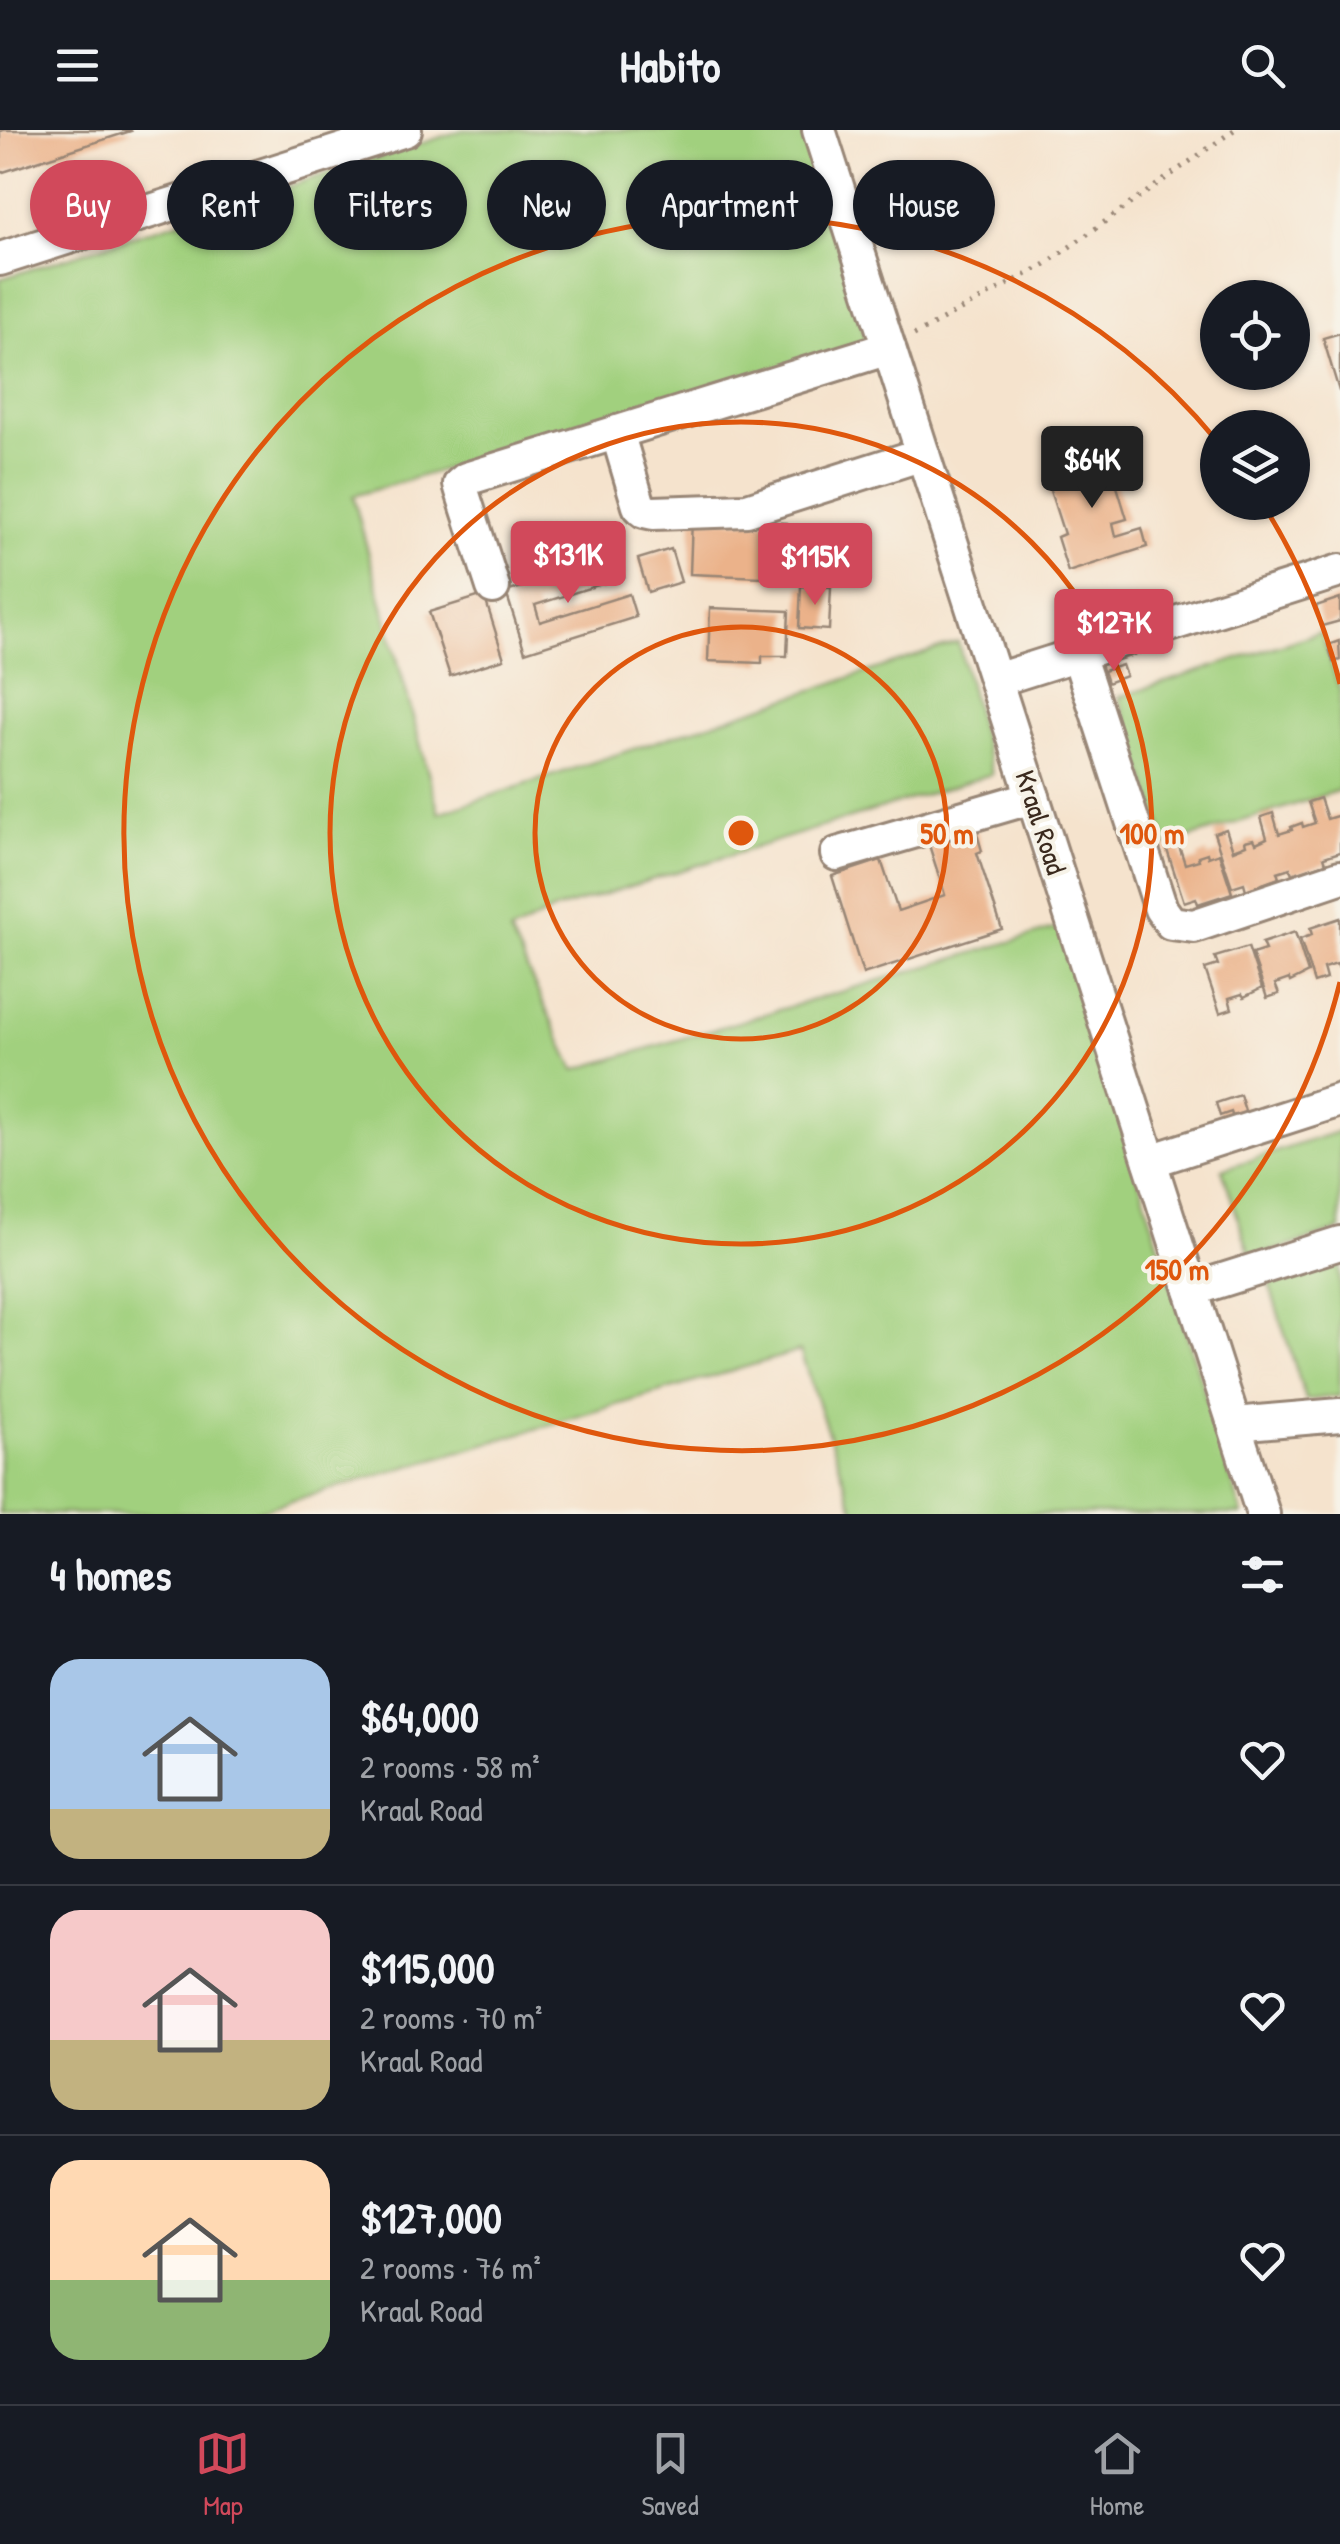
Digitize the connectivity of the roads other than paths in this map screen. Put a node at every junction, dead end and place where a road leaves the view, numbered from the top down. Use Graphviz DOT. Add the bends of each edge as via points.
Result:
graph roads {
  1 [pos="405,130"];
  2 [pos="819,130"];
  3 [pos="0,259"];
  4 [pos="889,348"];
  5 [pos="617,432"];
  6 [pos="923,454"];
  7 [pos="1340,571"];
  8 [pos="492,587"];
  9 [pos="1078,654"];
  10 [pos="996,680"];
  11 [pos="1033,797"];
  12 [pos="837,854"];
  13 [pos="1340,877"];
  14 [pos="1340,1100"];
  15 [pos="1150,1161"];
  16 [pos="1340,1243"];
  17 [pos="1192,1290"];
  18 [pos="1340,1415"];
  19 [pos="1234,1424"];
  20 [pos="1264,1514"];
  1 -- 3 [label="street"];
  2 -- 4 [label="street, Kraal Road"];
  4 -- 5 [label="street"];
  4 -- 6 [label="street, Kraal Road"];
  5 -- 6 [label="street" via="639,506 652,514 747,510"];
  5 -- 8 [label="street" via="460,484"];
  6 -- 10 [label="street, Kraal Road"];
  7 -- 9 [label="street"];
  9 -- 10 [label="street"];
  9 -- 13 [label="street" via="1172,923 1194,926"];
  10 -- 11 [label="street, Kraal Road"];
  11 -- 12 [label="street"];
  11 -- 15 [label="street, Kraal Road"];
  14 -- 15 [label="street"];
  15 -- 17 [label="street, Kraal Road"];
  16 -- 17 [label="street"];
  17 -- 19 [label="street, Kraal Road"];
  18 -- 19 [label="street"];
  19 -- 20 [label="street, Kraal Road"];
}
